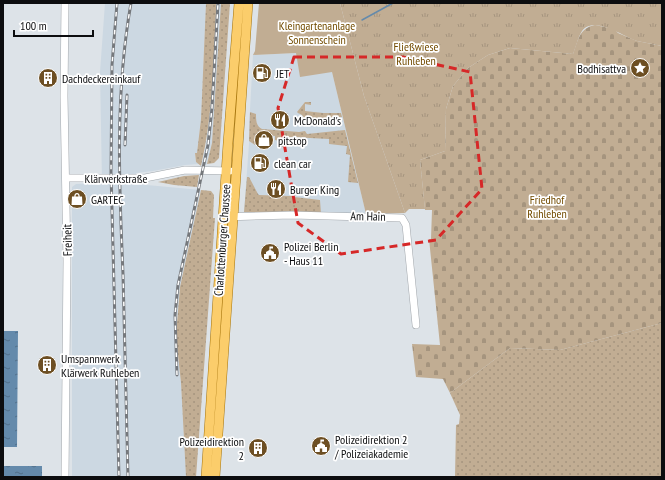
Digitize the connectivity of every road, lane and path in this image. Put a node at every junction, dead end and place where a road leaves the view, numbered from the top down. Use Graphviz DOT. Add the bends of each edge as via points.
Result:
graph roads {
  1 [pos="65,3"];
  2 [pos="239,3"];
  3 [pos="248,3"];
  4 [pos="226,171"];
  5 [pos="237,171"];
  6 [pos="66,178"];
  7 [pos="229,217"];
  8 [pos="416,325"];
  9 [pos="65,477"];
  10 [pos="206,477"];
  11 [pos="215,477"];
  1 -- 6 [label="street, Freiheit"];
  2 -- 4 [label="main road, Charlottenburger Chaussee"];
  3 -- 5 [label="main road, Charlottenburger Chaussee"];
  4 -- 5 [label="street, Klärwerkstraße"];
  4 -- 6 [label="street, Klärwerkstraße" via="185,170 145,178"];
  4 -- 7 [label="main road, Charlottenburger Chaussee"];
  5 -- 7 [label="main road, Charlottenburger Chaussee"];
  6 -- 9 [label="street, Freiheit"];
  7 -- 8 [label="street, Am Hain" via="292,215 402,218 406,225"];
  7 -- 10 [label="main road, Charlottenburger Chaussee"];
  7 -- 11 [label="main road, Charlottenburger Chaussee"];
}
